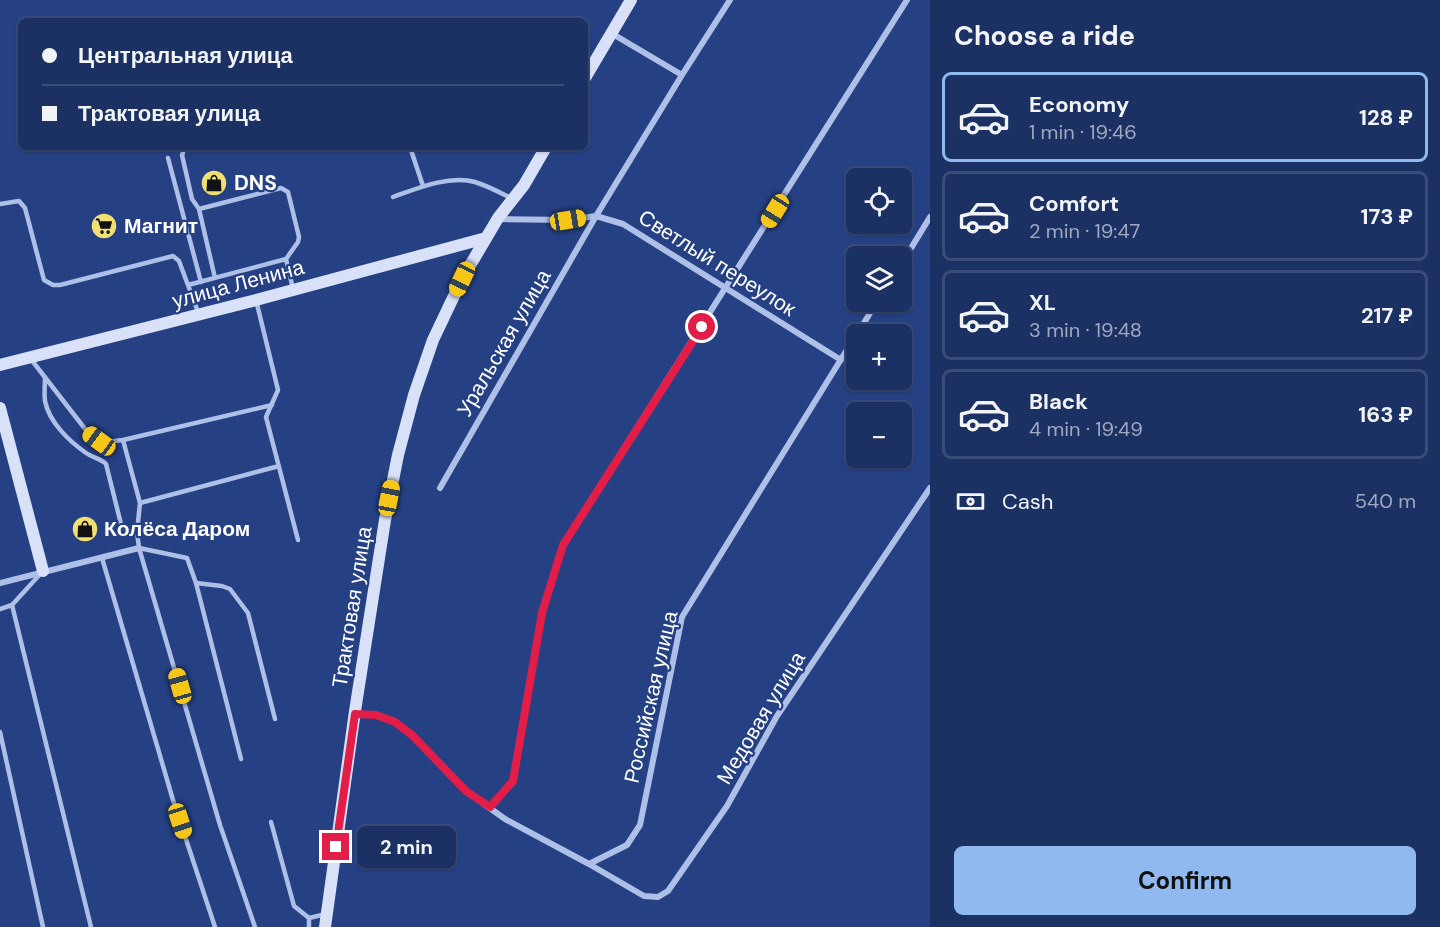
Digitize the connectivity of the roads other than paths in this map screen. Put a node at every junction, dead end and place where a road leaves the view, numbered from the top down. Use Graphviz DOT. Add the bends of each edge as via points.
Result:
graph roads {
  1 [pos="631,0"];
  2 [pos="730,0"];
  3 [pos="907,0"];
  4 [pos="611,33"];
  5 [pos="588,73"];
  6 [pos="682,75"];
  7 [pos="184,150"];
  8 [pos="411,150"];
  9 [pos="544,150"];
  10 [pos="168,158"];
  11 [pos="423,186"];
  12 [pos="393,197"];
  13 [pos="514,199"];
  14 [pos="0,204"];
  15 [pos="199,209"];
  16 [pos="596,216"];
  17 [pos="930,217"];
  18 [pos="498,219"];
  19 [pos="486,238"];
  20 [pos="912,247"];
  21 [pos="286,259"];
  22 [pos="215,278"];
  23 [pos="201,282"];
  24 [pos="188,285"];
  25 [pos="727,288"];
  26 [pos="294,290"];
  27 [pos="256,300"];
  28 [pos="199,315"];
  29 [pos="846,352"];
  30 [pos="30,358"];
  31 [pos="841,360"];
  32 [pos="0,365"];
  33 [pos="45,377"];
  34 [pos="272,405"];
  35 [pos="0,408"];
  36 [pos="123,440"];
  37 [pos="279,466"];
  38 [pos="441,488"];
  39 [pos="930,488"];
  40 [pos="140,503"];
  41 [pos="122,528"];
  42 [pos="298,540"];
  43 [pos="139,548"];
  44 [pos="102,558"];
  45 [pos="43,571"];
  46 [pos="0,583"];
  47 [pos="196,583"];
  48 [pos="12,605"];
  49 [pos="0,609"];
  50 [pos="355,714"];
  51 [pos="275,720"];
  52 [pos="0,732"];
  53 [pos="241,759"];
  54 [pos="490,807"];
  55 [pos="271,822"];
  56 [pos="589,864"];
  57 [pos="327,914"];
  58 [pos="309,918"];
  59 [pos="43,927"];
  60 [pos="91,927"];
  61 [pos="215,927"];
  62 [pos="255,927"];
  63 [pos="309,927"];
  64 [pos="325,927"];
  1 -- 4 [label="street"];
  2 -- 6 [label="street"];
  3 -- 25 [label="street"];
  4 -- 5 [label="street"];
  4 -- 6 [label="street"];
  6 -- 16 [label="street, Уральская улица"];
  7 -- 15 [label="lane" via="192,199"];
  8 -- 11 [label="lane"];
  9 -- 13 [label="street, Трактовая улица"];
  10 -- 23 [label="lane"];
  11 -- 12 [label="lane"];
  11 -- 13 [label="lane" via="461,180 476,182"];
  13 -- 18 [label="street, Трактовая улица"];
  14 -- 24 [label="lane" via="22,202 44,280 49,284 60,285 172,256 179,261"];
  15 -- 21 [label="lane" via="286,189 299,237"];
  15 -- 22 [label="lane"];
  16 -- 18 [label="street, Светлый переулок" via="568,220"];
  16 -- 25 [label="street, Светлый переулок" via="623,224"];
  16 -- 38 [label="street, Уральская улица"];
  17 -- 20 [label="street"];
  18 -- 19 [label="street, Трактовая улица"];
  19 -- 26 [label="street, улица Ленина"];
  19 -- 50 [label="street, Трактовая улица" via="433,340 408,415 385,520"];
  21 -- 22 [label="lane"];
  21 -- 26 [label="lane"];
  22 -- 23 [label="lane"];
  23 -- 24 [label="lane"];
  24 -- 28 [label="lane"];
  25 -- 31 [label="street, Светлый переулок"];
  25 -- 54 [label="street" via="563,545 542,613 513,781"];
  26 -- 27 [label="street, улица Ленина"];
  27 -- 28 [label="street, улица Ленина"];
  27 -- 34 [label="lane" via="278,390"];
  28 -- 30 [label="street, улица Ленина"];
  29 -- 31 [label="street, Российская улица"];
  30 -- 32 [label="street, улица Ленина"];
  30 -- 33 [label="lane"];
  31 -- 56 [label="street, Российская улица" via="682,617 640,825 627,845"];
  33 -- 36 [label="lane" via="89,434 99,441"];
  33 -- 41 [label="lane" via="48,413 56,425 87,454 106,464"];
  34 -- 36 [label="lane"];
  34 -- 37 [label="lane" via="266,417"];
  35 -- 45 [label="street"];
  36 -- 40 [label="lane"];
  37 -- 40 [label="lane"];
  37 -- 42 [label="lane"];
  39 -- 56 [label="street, Медовая улица" via="777,716 727,806 668,891 658,897 644,896"];
  40 -- 43 [label="lane"];
  43 -- 44 [label="street"];
  43 -- 47 [label="lane" via="188,558"];
  43 -- 62 [label="lane" via="220,825"];
  44 -- 45 [label="street"];
  44 -- 61 [label="lane"];
  45 -- 46 [label="street"];
  45 -- 48 [label="lane"];
  47 -- 51 [label="lane" via="230,589 248,614"];
  47 -- 53 [label="lane"];
  48 -- 49 [label="lane"];
  48 -- 60 [label="lane"];
  50 -- 54 [label="street" via="376,715 395,722 466,791"];
  50 -- 57 [label="street, Трактовая улица"];
  52 -- 59 [label="lane"];
  54 -- 56 [label="street" via="504,819"];
  55 -- 58 [label="lane" via="294,906"];
  57 -- 58 [label="lane"];
  57 -- 64 [label="street, Трактовая улица"];
  58 -- 63 [label="lane"];
}
